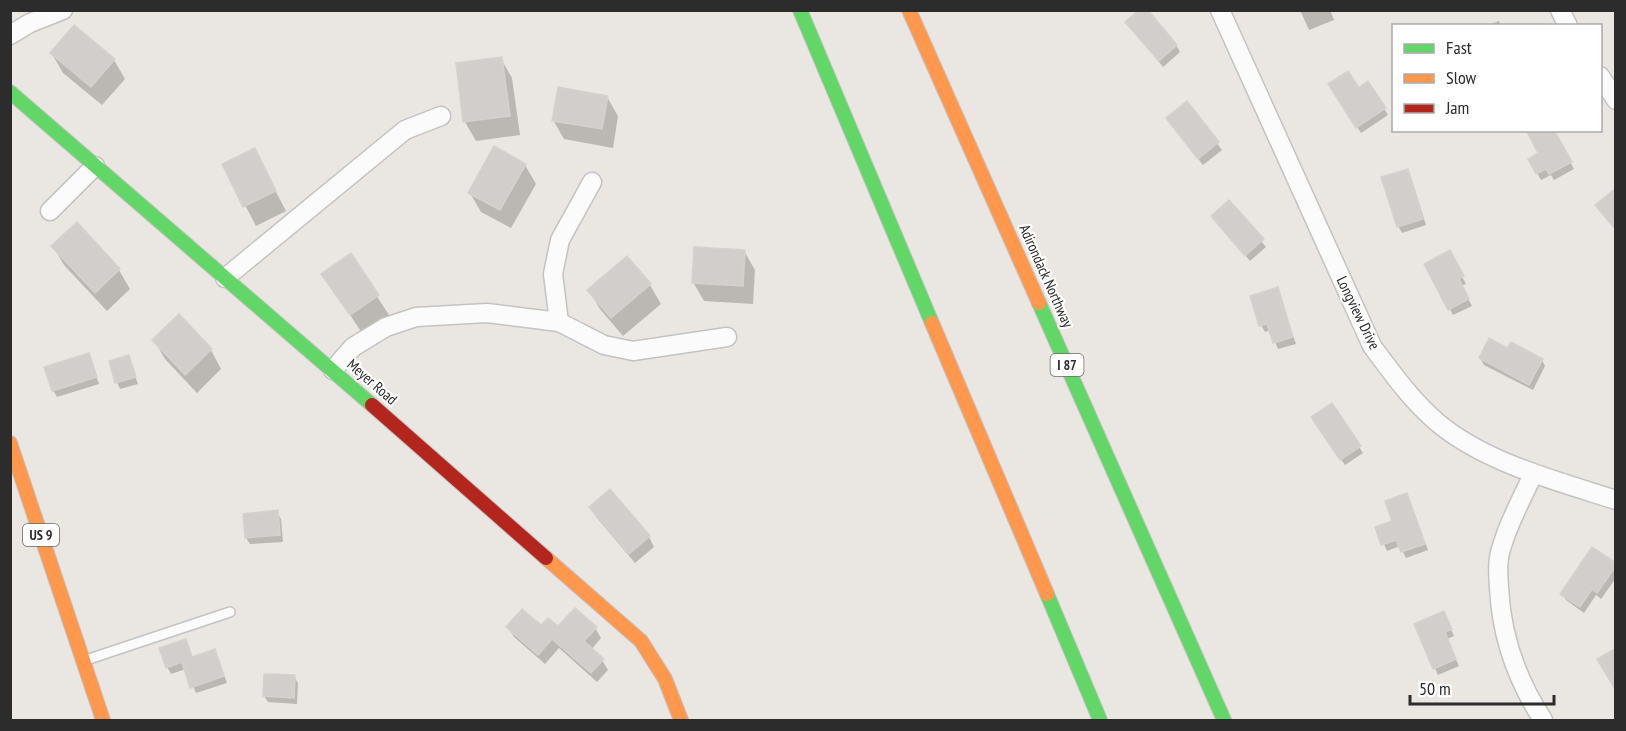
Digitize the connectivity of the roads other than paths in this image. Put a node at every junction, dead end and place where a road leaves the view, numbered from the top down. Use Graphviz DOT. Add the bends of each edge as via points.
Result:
graph roads {
  1 [pos="63,10"];
  2 [pos="788,10"];
  3 [pos="800,10"];
  4 [pos="909,10"];
  5 [pos="1220,10"];
  6 [pos="1560,10"];
  7 [pos="1567,24"];
  8 [pos="10,35"];
  9 [pos="1602,79"];
  10 [pos="10,92"];
  11 [pos="1616,100"];
  12 [pos="441,116"];
  13 [pos="851,133"];
  14 [pos="95,166"];
  15 [pos="592,182"];
  16 [pos="50,211"];
  17 [pos="225,278"];
  18 [pos="560,322"];
  19 [pos="727,337"];
  20 [pos="333,370"];
  21 [pos="10,443"];
  22 [pos="1533,474"];
  23 [pos="1616,500"];
  24 [pos="230,612"];
  25 [pos="83,660"];
  26 [pos="103,720"];
  27 [pos="681,720"];
  28 [pos="1100,720"];
  29 [pos="1224,720"];
  30 [pos="1543,720"];
  1 -- 8 [label="street"];
  2 -- 13 [label="main road"];
  3 -- 13 [label="main road"];
  4 -- 29 [label="main road, Adirondack Northway / I 87"];
  5 -- 22 [label="street, Longview Drive" via="1372,346 1401,386 1438,423 1473,447"];
  6 -- 7 [label="street"];
  9 -- 11 [label="street"];
  10 -- 14 [label="main road, Meyer Road"];
  12 -- 17 [label="street" via="405,130"];
  13 -- 28 [label="main road"];
  14 -- 16 [label="street"];
  14 -- 17 [label="main road, Meyer Road"];
  15 -- 18 [label="street" via="560,240 553,274"];
  17 -- 20 [label="main road, Meyer Road"];
  18 -- 19 [label="street" via="604,345 633,351"];
  18 -- 20 [label="street" via="487,313 416,316 386,327 353,347"];
  20 -- 27 [label="main road, Meyer Road" via="641,641 657,662"];
  21 -- 25 [label="main road, US 9"];
  22 -- 23 [label="street, Longview Drive"];
  22 -- 30 [label="street" via="1502,546 1498,579 1500,614 1509,652"];
  24 -- 25 [label="lane"];
  25 -- 26 [label="main road, US 9"];
}
